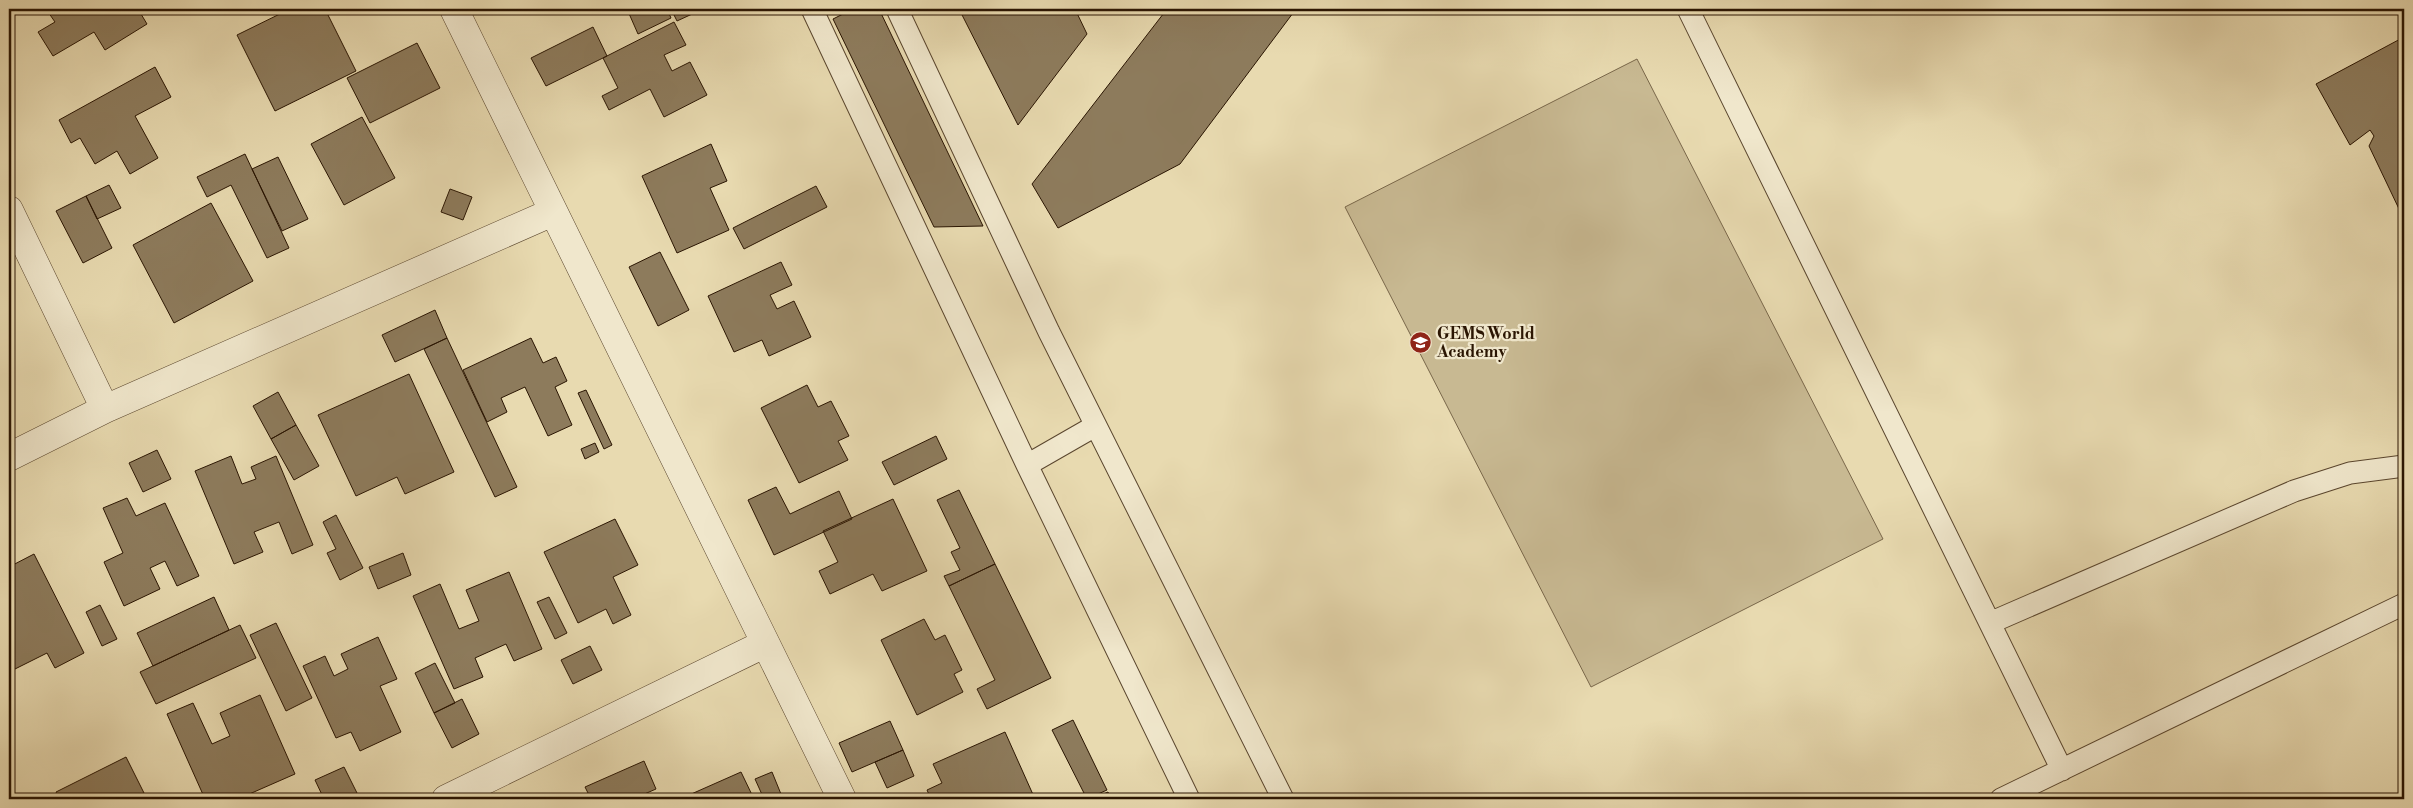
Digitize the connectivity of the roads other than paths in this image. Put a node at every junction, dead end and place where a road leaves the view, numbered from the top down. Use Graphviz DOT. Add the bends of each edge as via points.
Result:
graph roads {
  1 [pos="454,9"];
  2 [pos="812,9"];
  3 [pos="897,9"];
  4 [pos="1688,9"];
  5 [pos="9,210"];
  6 [pos="553,212"];
  7 [pos="105,409"];
  8 [pos="1095,426"];
  9 [pos="9,457"];
  10 [pos="1027,465"];
  11 [pos="2404,466"];
  12 [pos="2404,604"];
  13 [pos="1992,622"];
  14 [pos="764,644"];
  15 [pos="2062,770"];
  16 [pos="446,799"];
  17 [pos="842,799"];
  18 [pos="1188,799"];
  19 [pos="1284,799"];
  20 [pos="2002,799"];
  1 -- 6 [label="street"];
  2 -- 10 [label="lane"];
  3 -- 8 [label="lane"];
  4 -- 13 [label="lane"];
  5 -- 7 [label="street"];
  6 -- 7 [label="street"];
  6 -- 14 [label="street"];
  7 -- 9 [label="street"];
  8 -- 10 [label="lane"];
  8 -- 19 [label="lane"];
  10 -- 18 [label="lane"];
  11 -- 13 [label="lane" via="2350,473 2294,490"];
  12 -- 15 [label="lane"];
  13 -- 15 [label="lane"];
  14 -- 16 [label="street"];
  14 -- 17 [label="street"];
  15 -- 20 [label="lane"];
}
